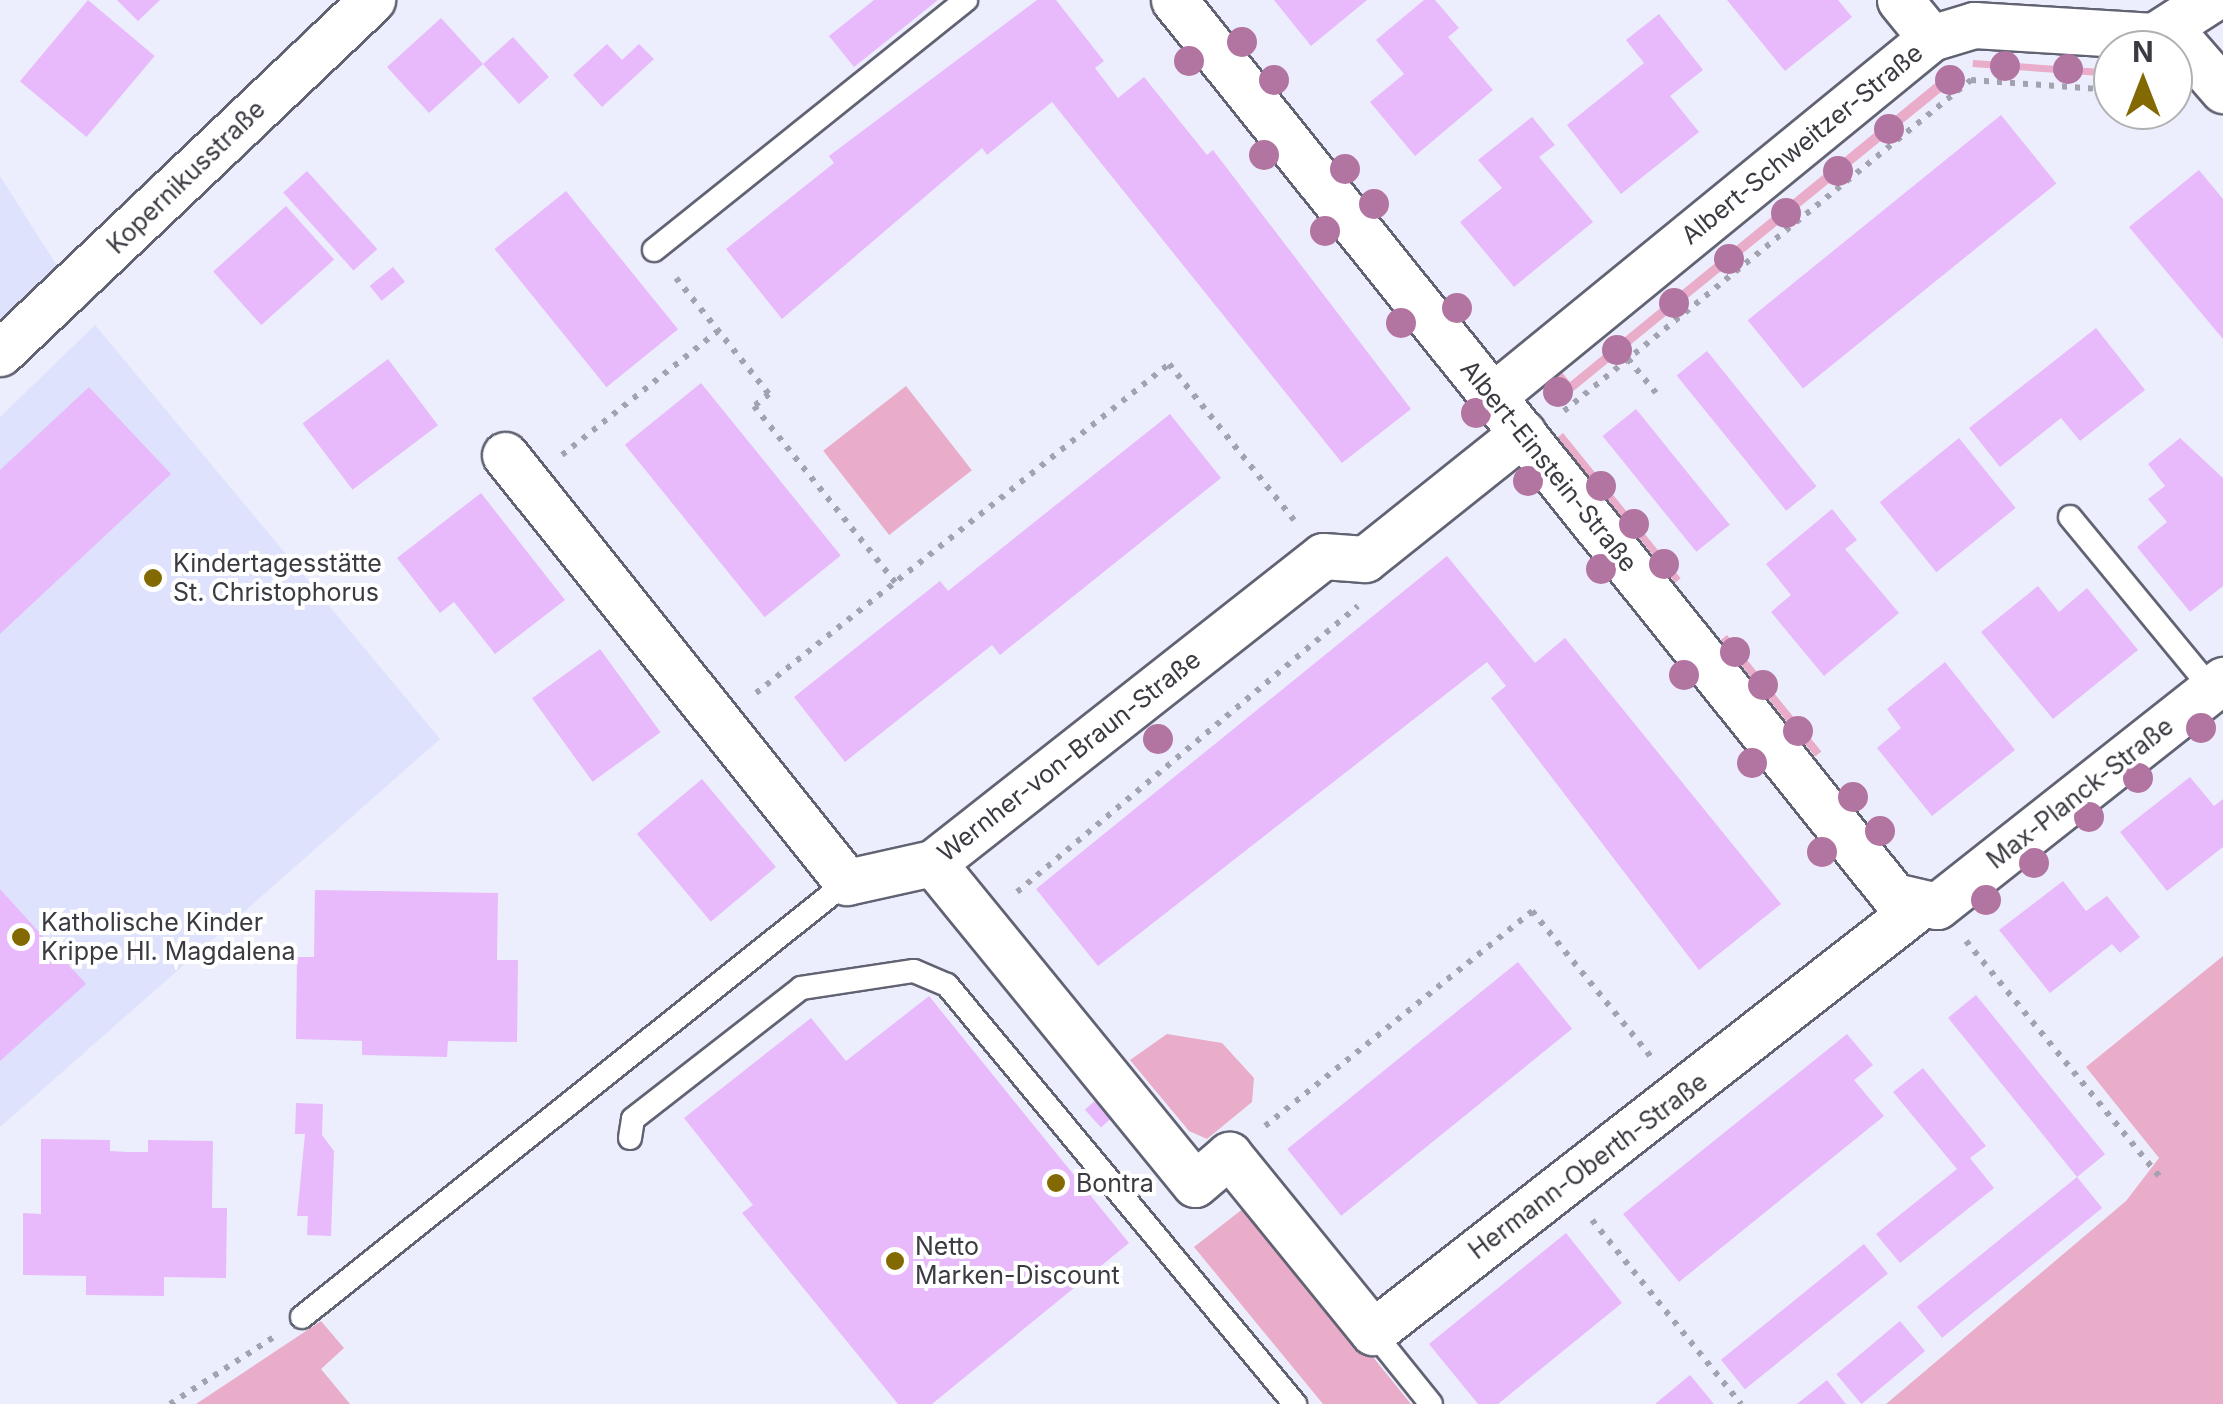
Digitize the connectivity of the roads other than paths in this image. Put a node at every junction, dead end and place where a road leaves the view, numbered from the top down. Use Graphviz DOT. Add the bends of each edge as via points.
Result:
graph roads {
  1 [pos="372,0"];
  2 [pos="966,0"];
  3 [pos="1174,0"];
  4 [pos="1900,0"];
  5 [pos="2210,0"];
  6 [pos="2170,29"];
  7 [pos="1931,38"];
  8 [pos="2223,90"];
  9 [pos="654,250"];
  10 [pos="0,354"];
  11 [pos="1493,396"];
  12 [pos="1526,437"];
  13 [pos="516,469"];
  14 [pos="2070,518"];
  15 [pos="2217,685"];
  16 [pos="933,862"];
  17 [pos="847,882"];
  18 [pos="1927,907"];
  19 [pos="630,1138"];
  20 [pos="302,1316"];
  21 [pos="1372,1332"];
  22 [pos="1295,1404"];
  23 [pos="1431,1404"];
  1 -- 10 [label="street, Kopernikusstraße"];
  2 -- 9 [label="lane"];
  3 -- 11 [label="street, Albert-Einstein-Straße"];
  4 -- 7 [label="street"];
  5 -- 6 [label="street, Albert-Schweitzer-Straße"];
  6 -- 7 [label="street, Albert-Schweitzer-Straße" via="2137,36 1974,25"];
  6 -- 8 [label="street"];
  7 -- 11 [label="street, Albert-Schweitzer-Straße"];
  11 -- 12 [label="street, Albert-Einstein-Straße"];
  12 -- 16 [label="street, Wernher-von-Braun-Straße" via="1365,559 1323,556"];
  12 -- 18 [label="street, Albert-Einstein-Straße" via="1894,896"];
  13 -- 17 [label="street"];
  14 -- 15 [label="lane"];
  15 -- 18 [label="street, Max-Planck-Straße"];
  16 -- 17 [label="street, Wernher-von-Braun-Straße"];
  16 -- 21 [label="street" via="1194,1184 1229,1155"];
  17 -- 20 [label="lane"];
  18 -- 21 [label="street, Hermann-Oberth-Straße" via="1683,1097 1559,1180"];
  19 -- 22 [label="lane" via="633,1118 801,988 914,971 948,985"];
  21 -- 23 [label="lane"];
}
